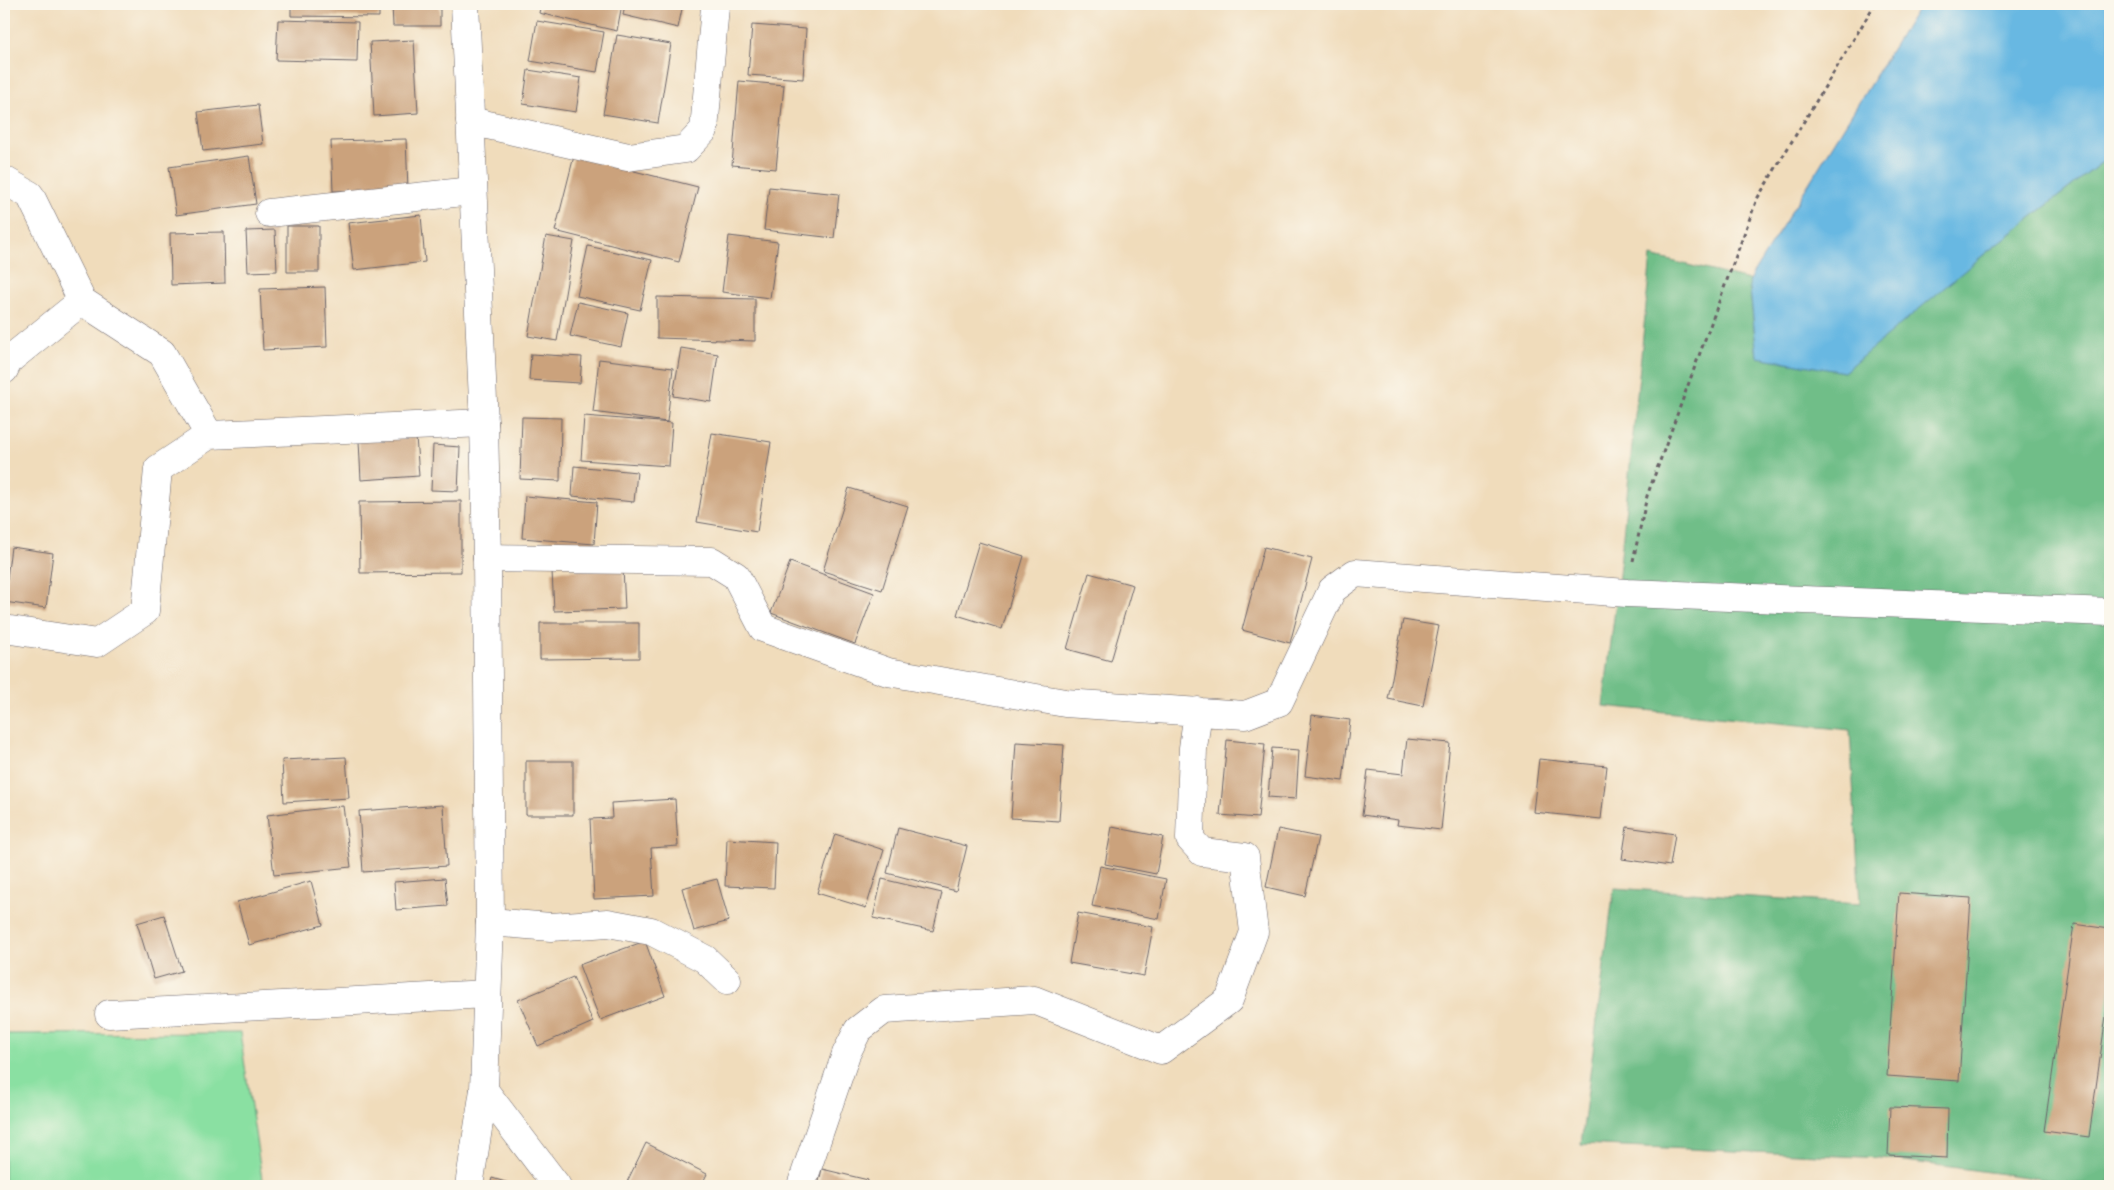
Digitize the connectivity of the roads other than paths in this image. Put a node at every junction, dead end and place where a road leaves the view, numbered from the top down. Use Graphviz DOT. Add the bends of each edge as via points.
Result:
graph roads {
  1 [pos="465,4"];
  2 [pos="715,7"];
  3 [pos="470,121"];
  4 [pos="4,180"];
  5 [pos="472,191"];
  6 [pos="269,212"];
  7 [pos="82,300"];
  8 [pos="4,370"];
  9 [pos="484,423"];
  10 [pos="209,435"];
  11 [pos="487,558"];
  12 [pos="2110,612"];
  13 [pos="4,629"];
  14 [pos="1198,711"];
  15 [pos="490,922"];
  16 [pos="727,980"];
  17 [pos="487,994"];
  18 [pos="109,1014"];
  19 [pos="484,1090"];
  20 [pos="469,1186"];
  21 [pos="557,1186"];
  22 [pos="801,1186"];
  1 -- 3 [label="street"];
  2 -- 3 [label="street" via="704,130 686,149 628,157"];
  3 -- 5 [label="street"];
  4 -- 7 [label="street" via="30,195"];
  5 -- 6 [label="street"];
  5 -- 9 [label="street"];
  7 -- 8 [label="street" via="9,360"];
  7 -- 10 [label="street" via="162,353"];
  9 -- 10 [label="street"];
  9 -- 11 [label="street"];
  10 -- 13 [label="street" via="158,469 145,611 97,643"];
  11 -- 14 [label="street" via="712,561 736,576 763,628 888,672 1065,703"];
  11 -- 15 [label="street"];
  12 -- 14 [label="street" via="1627,593 1355,574 1332,590 1280,702 1245,715"];
  14 -- 22 [label="street" via="1193,748 1190,839 1202,852 1245,857 1254,932 1229,1000 1161,1050 1034,1000 884,1010 858,1030 846,1054"];
  15 -- 16 [label="street" via="551,927 608,923 651,932 705,959"];
  15 -- 17 [label="street"];
  17 -- 18 [label="street"];
  17 -- 19 [label="street"];
  19 -- 20 [label="street"];
  19 -- 21 [label="street"];
}
